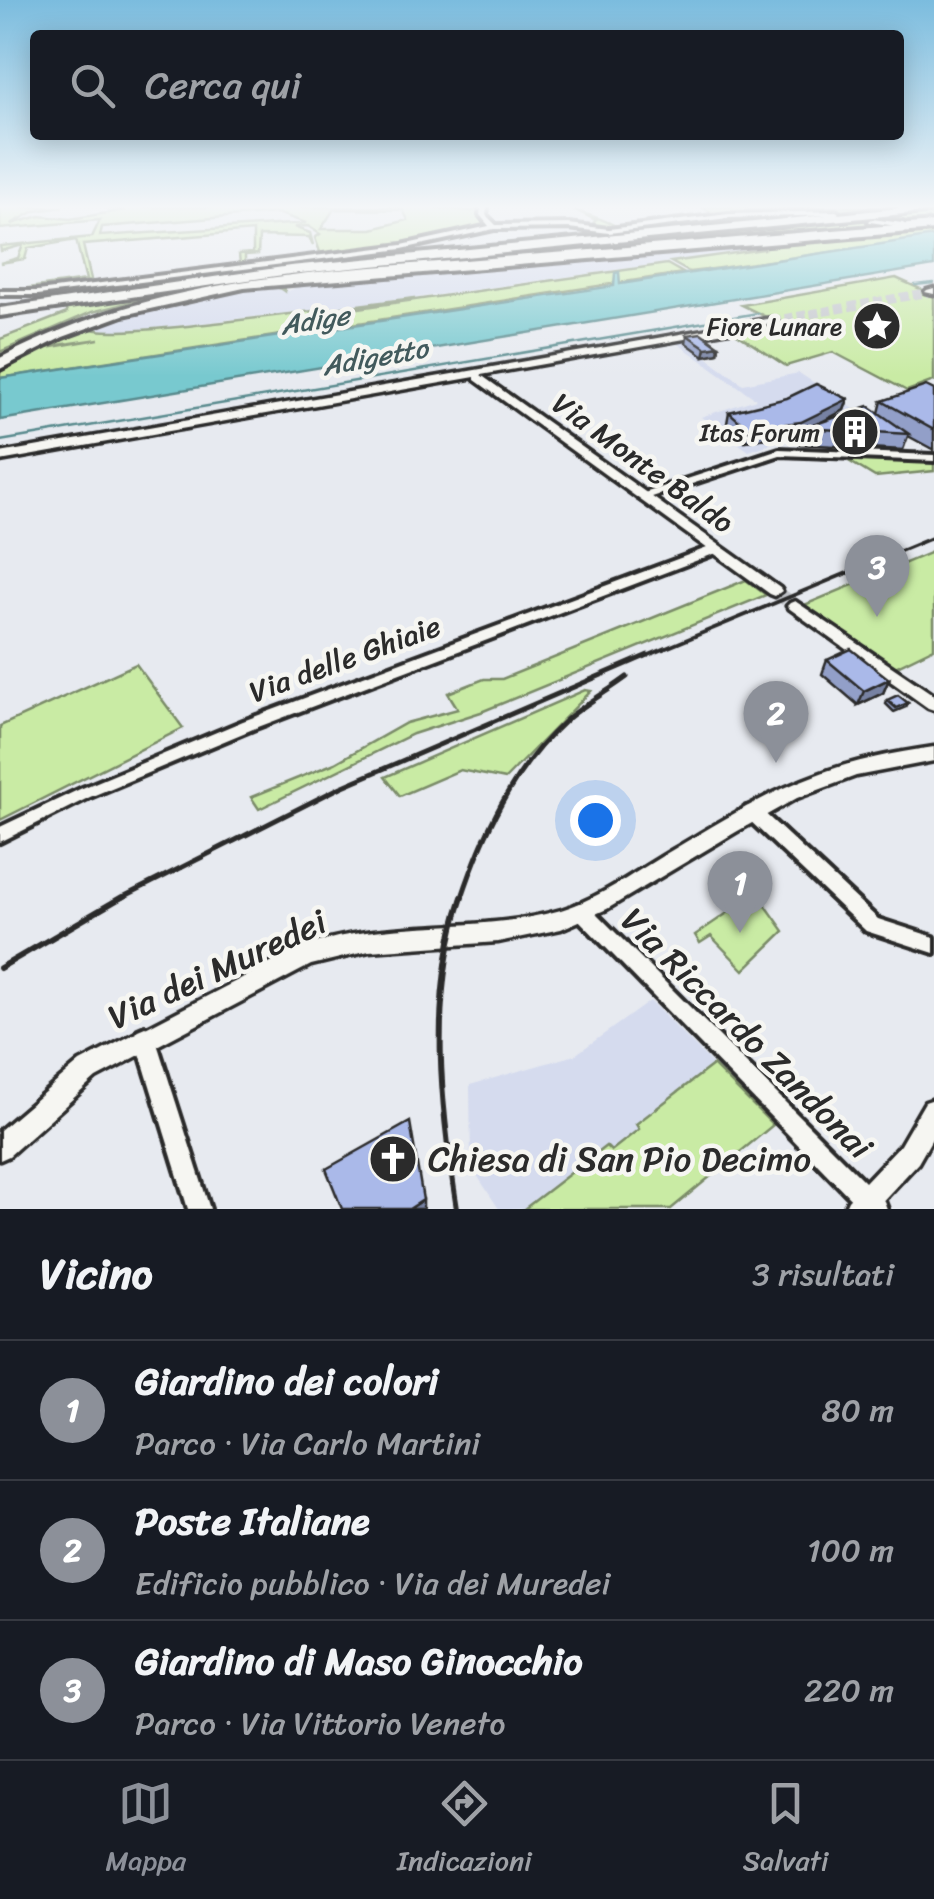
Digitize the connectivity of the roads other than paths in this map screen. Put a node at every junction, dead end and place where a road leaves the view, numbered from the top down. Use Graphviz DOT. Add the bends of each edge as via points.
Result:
graph roads {
  1 [pos="272,263"];
  2 [pos="365,263"];
  3 [pos="407,263"];
  4 [pos="442,263"];
  5 [pos="388,271"];
  6 [pos="460,272"];
  7 [pos="0,293"];
  8 [pos="0,311"];
  9 [pos="772,321"];
  10 [pos="38,340"];
  11 [pos="0,362"];
  12 [pos="477,375"];
  13 [pos="901,440"];
  14 [pos="0,456"];
  15 [pos="932,458"];
  16 [pos="642,496"];
  17 [pos="716,549"];
  18 [pos="774,591"];
  19 [pos="795,606"];
  20 [pos="918,692"];
  21 [pos="934,704"];
  22 [pos="934,713"];
  23 [pos="934,754"];
  24 [pos="752,812"];
  25 [pos="0,835"];
  26 [pos="582,912"];
  27 [pos="934,945"];
  28 [pos="145,1037"];
  29 [pos="934,1111"];
  30 [pos="0,1147"];
  31 [pos="866,1206"];
  32 [pos="200,1209"];
  1 -- 7 [label="street"];
  2 -- 8 [label="highway"];
  3 -- 10 [label="highway" via="207,286 113,307"];
  4 -- 5 [label="highway"];
  5 -- 6 [label="highway"];
  5 -- 10 [label="highway" via="206,290 123,308"];
  9 -- 12 [label="street"];
  10 -- 11 [label="highway"];
  12 -- 14 [label="street"];
  12 -- 16 [label="street, Via Monte Baldo"];
  13 -- 15 [label="street"];
  15 -- 16 [label="street" via="779,452"];
  16 -- 17 [label="street, Via Monte Baldo"];
  17 -- 18 [label="street, Via Monte Baldo"];
  17 -- 25 [label="street, Via delle Ghiaie" via="248,725"];
  19 -- 20 [label="street"];
  20 -- 21 [label="street"];
  20 -- 22 [label="street"];
  23 -- 24 [label="street, Via dei Muredei" via="825,776"];
  24 -- 26 [label="street, Via dei Muredei"];
  24 -- 27 [label="street" via="872,926"];
  26 -- 28 [label="street, Via dei Muredei" via="500,932 344,942"];
  26 -- 31 [label="street, Via Riccardo Zandonai"];
  28 -- 30 [label="street, Via dei Muredei" via="88,1070"];
  28 -- 32 [label="street"];
  29 -- 31 [label="street"];
}
